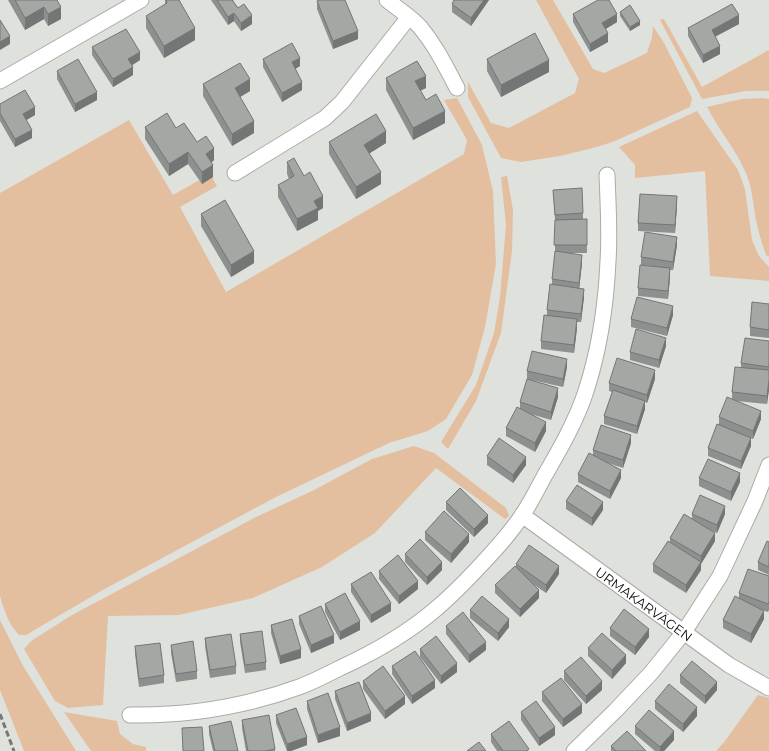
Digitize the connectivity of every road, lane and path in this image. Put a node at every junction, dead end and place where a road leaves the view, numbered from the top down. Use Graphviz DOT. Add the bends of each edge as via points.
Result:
graph roads {
  1 [pos="141,0"];
  2 [pos="387,0"];
  3 [pos="409,17"];
  4 [pos="0,81"];
  5 [pos="457,88"];
  6 [pos="236,173"];
  7 [pos="607,175"];
  8 [pos="769,465"];
  9 [pos="522,515"];
  10 [pos="684,632"];
  11 [pos="769,688"];
  12 [pos="130,715"];
  13 [pos="574,751"];
  1 -- 4 [label="street"];
  2 -- 3 [label="street"];
  3 -- 5 [label="street" via="432,43"];
  3 -- 6 [label="street" via="342,102 325,118"];
  7 -- 9 [label="street" via="608,261 601,328 594,361 575,420"];
  8 -- 10 [label="street" via="720,576"];
  9 -- 10 [label="street, URMAKARVÄGEN"];
  9 -- 12 [label="street" via="499,545 436,610 365,657 301,686 229,707 157,716"];
  10 -- 11 [label="street, URMAKARVÄGEN" via="729,665"];
  10 -- 13 [label="street" via="646,678"];
}
